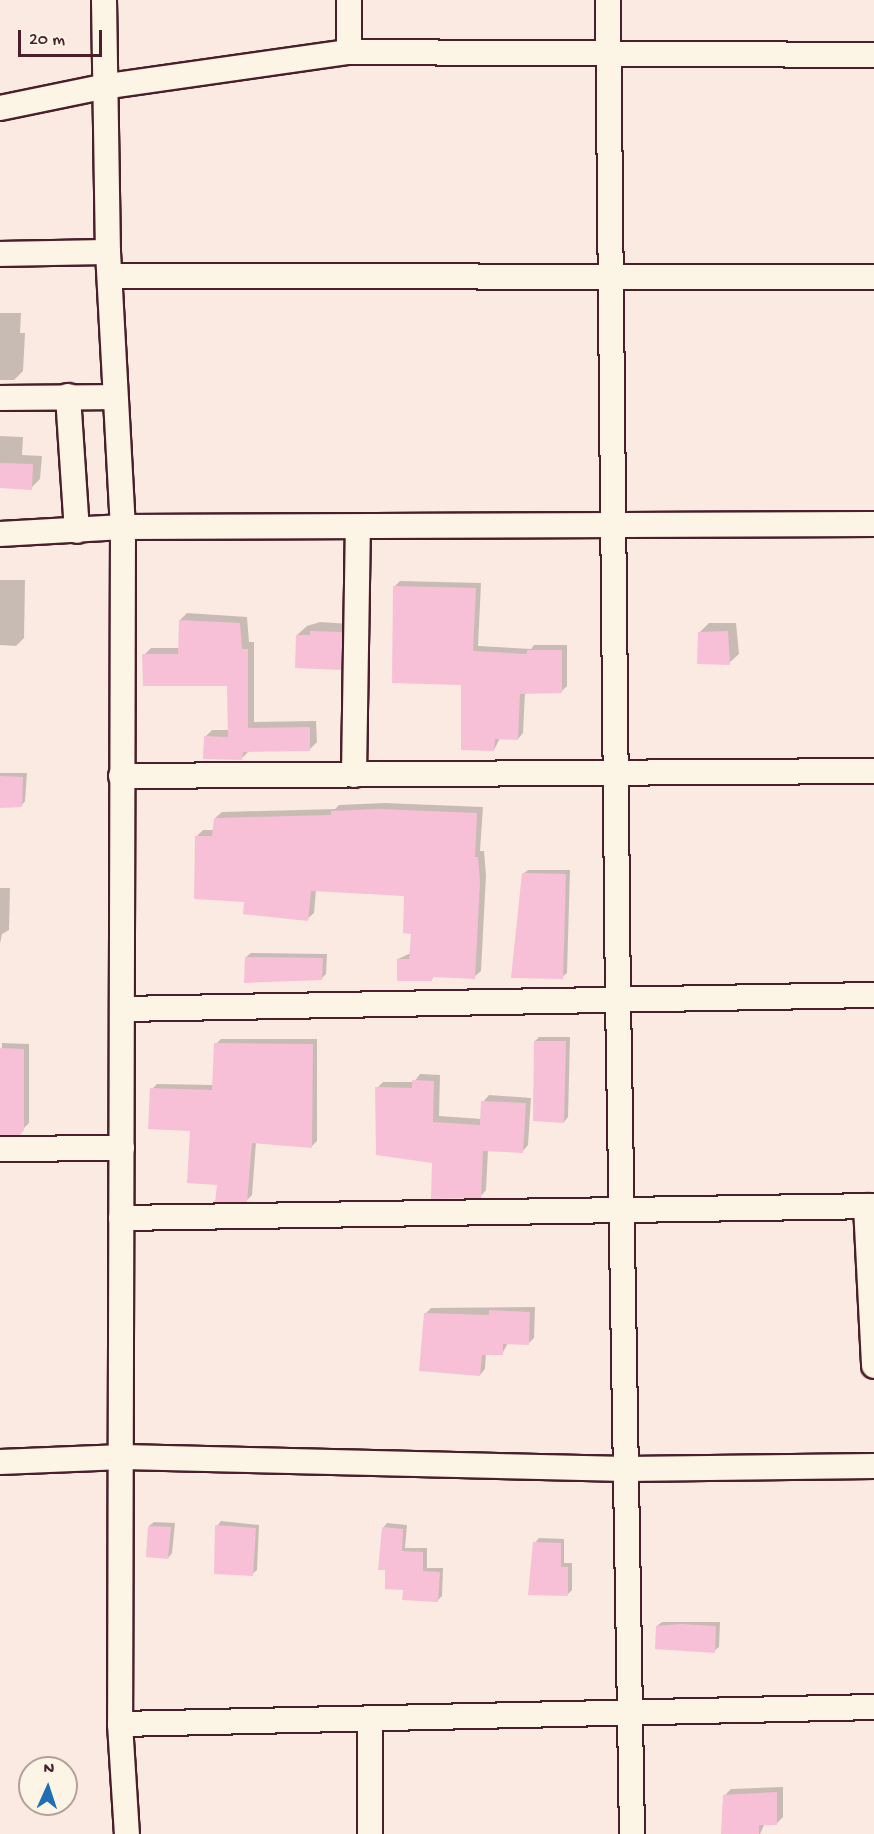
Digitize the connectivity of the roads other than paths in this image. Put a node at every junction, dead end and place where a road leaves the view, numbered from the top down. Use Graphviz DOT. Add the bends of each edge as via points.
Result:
graph roads {
  1 [pos="104,0"];
  2 [pos="349,0"];
  3 [pos="608,0"];
  4 [pos="609,51"];
  5 [pos="349,52"];
  6 [pos="874,55"];
  7 [pos="102,87"];
  8 [pos="0,108"];
  9 [pos="108,252"];
  10 [pos="0,254"];
  11 [pos="112,276"];
  12 [pos="874,277"];
  13 [pos="612,278"];
  14 [pos="68,396"];
  15 [pos="115,397"];
  16 [pos="0,398"];
  17 [pos="874,524"];
  18 [pos="123,526"];
  19 [pos="614,526"];
  20 [pos="358,529"];
  21 [pos="77,531"];
  22 [pos="0,534"];
  23 [pos="874,771"];
  24 [pos="354,775"];
  25 [pos="617,775"];
  26 [pos="122,776"];
  27 [pos="874,995"];
  28 [pos="618,999"];
  29 [pos="122,1009"];
  30 [pos="122,1148"];
  31 [pos="0,1149"];
  32 [pos="870,1206"];
  33 [pos="622,1208"];
  34 [pos="121,1218"];
  35 [pos="874,1366"];
  36 [pos="123,1457"];
  37 [pos="0,1462"];
  38 [pos="874,1466"];
  39 [pos="626,1469"];
  40 [pos="874,1707"];
  41 [pos="630,1711"];
  42 [pos="370,1718"];
  43 [pos="120,1724"];
  44 [pos="127,1834"];
  45 [pos="370,1834"];
  46 [pos="632,1834"];
  1 -- 7 [label="street"];
  2 -- 5 [label="street"];
  3 -- 4 [label="street"];
  4 -- 5 [label="street"];
  4 -- 6 [label="street"];
  4 -- 13 [label="street"];
  5 -- 7 [label="street"];
  7 -- 8 [label="street"];
  7 -- 9 [label="street"];
  9 -- 10 [label="street"];
  9 -- 11 [label="street"];
  11 -- 13 [label="street"];
  11 -- 15 [label="street"];
  12 -- 13 [label="street"];
  13 -- 19 [label="street"];
  14 -- 15 [label="street"];
  14 -- 16 [label="street"];
  14 -- 21 [label="street"];
  15 -- 18 [label="street"];
  17 -- 19 [label="street"];
  18 -- 20 [label="street"];
  18 -- 21 [label="street"];
  18 -- 26 [label="street"];
  19 -- 20 [label="street"];
  19 -- 25 [label="street"];
  20 -- 24 [label="street"];
  21 -- 22 [label="street"];
  23 -- 25 [label="street"];
  24 -- 25 [label="street"];
  24 -- 26 [label="street"];
  25 -- 28 [label="street"];
  26 -- 29 [label="street"];
  27 -- 28 [label="street"];
  28 -- 29 [label="street"];
  28 -- 33 [label="street"];
  29 -- 30 [label="street"];
  30 -- 31 [label="street"];
  30 -- 34 [label="street"];
  32 -- 33 [label="street"];
  32 -- 35 [label="street"];
  33 -- 34 [label="street"];
  33 -- 39 [label="street"];
  34 -- 36 [label="street"];
  36 -- 37 [label="street"];
  36 -- 39 [label="street"];
  36 -- 43 [label="street"];
  38 -- 39 [label="street"];
  39 -- 41 [label="street"];
  40 -- 41 [label="street"];
  41 -- 42 [label="street"];
  41 -- 46 [label="street"];
  42 -- 43 [label="street"];
  42 -- 45 [label="street"];
  43 -- 44 [label="street"];
}
